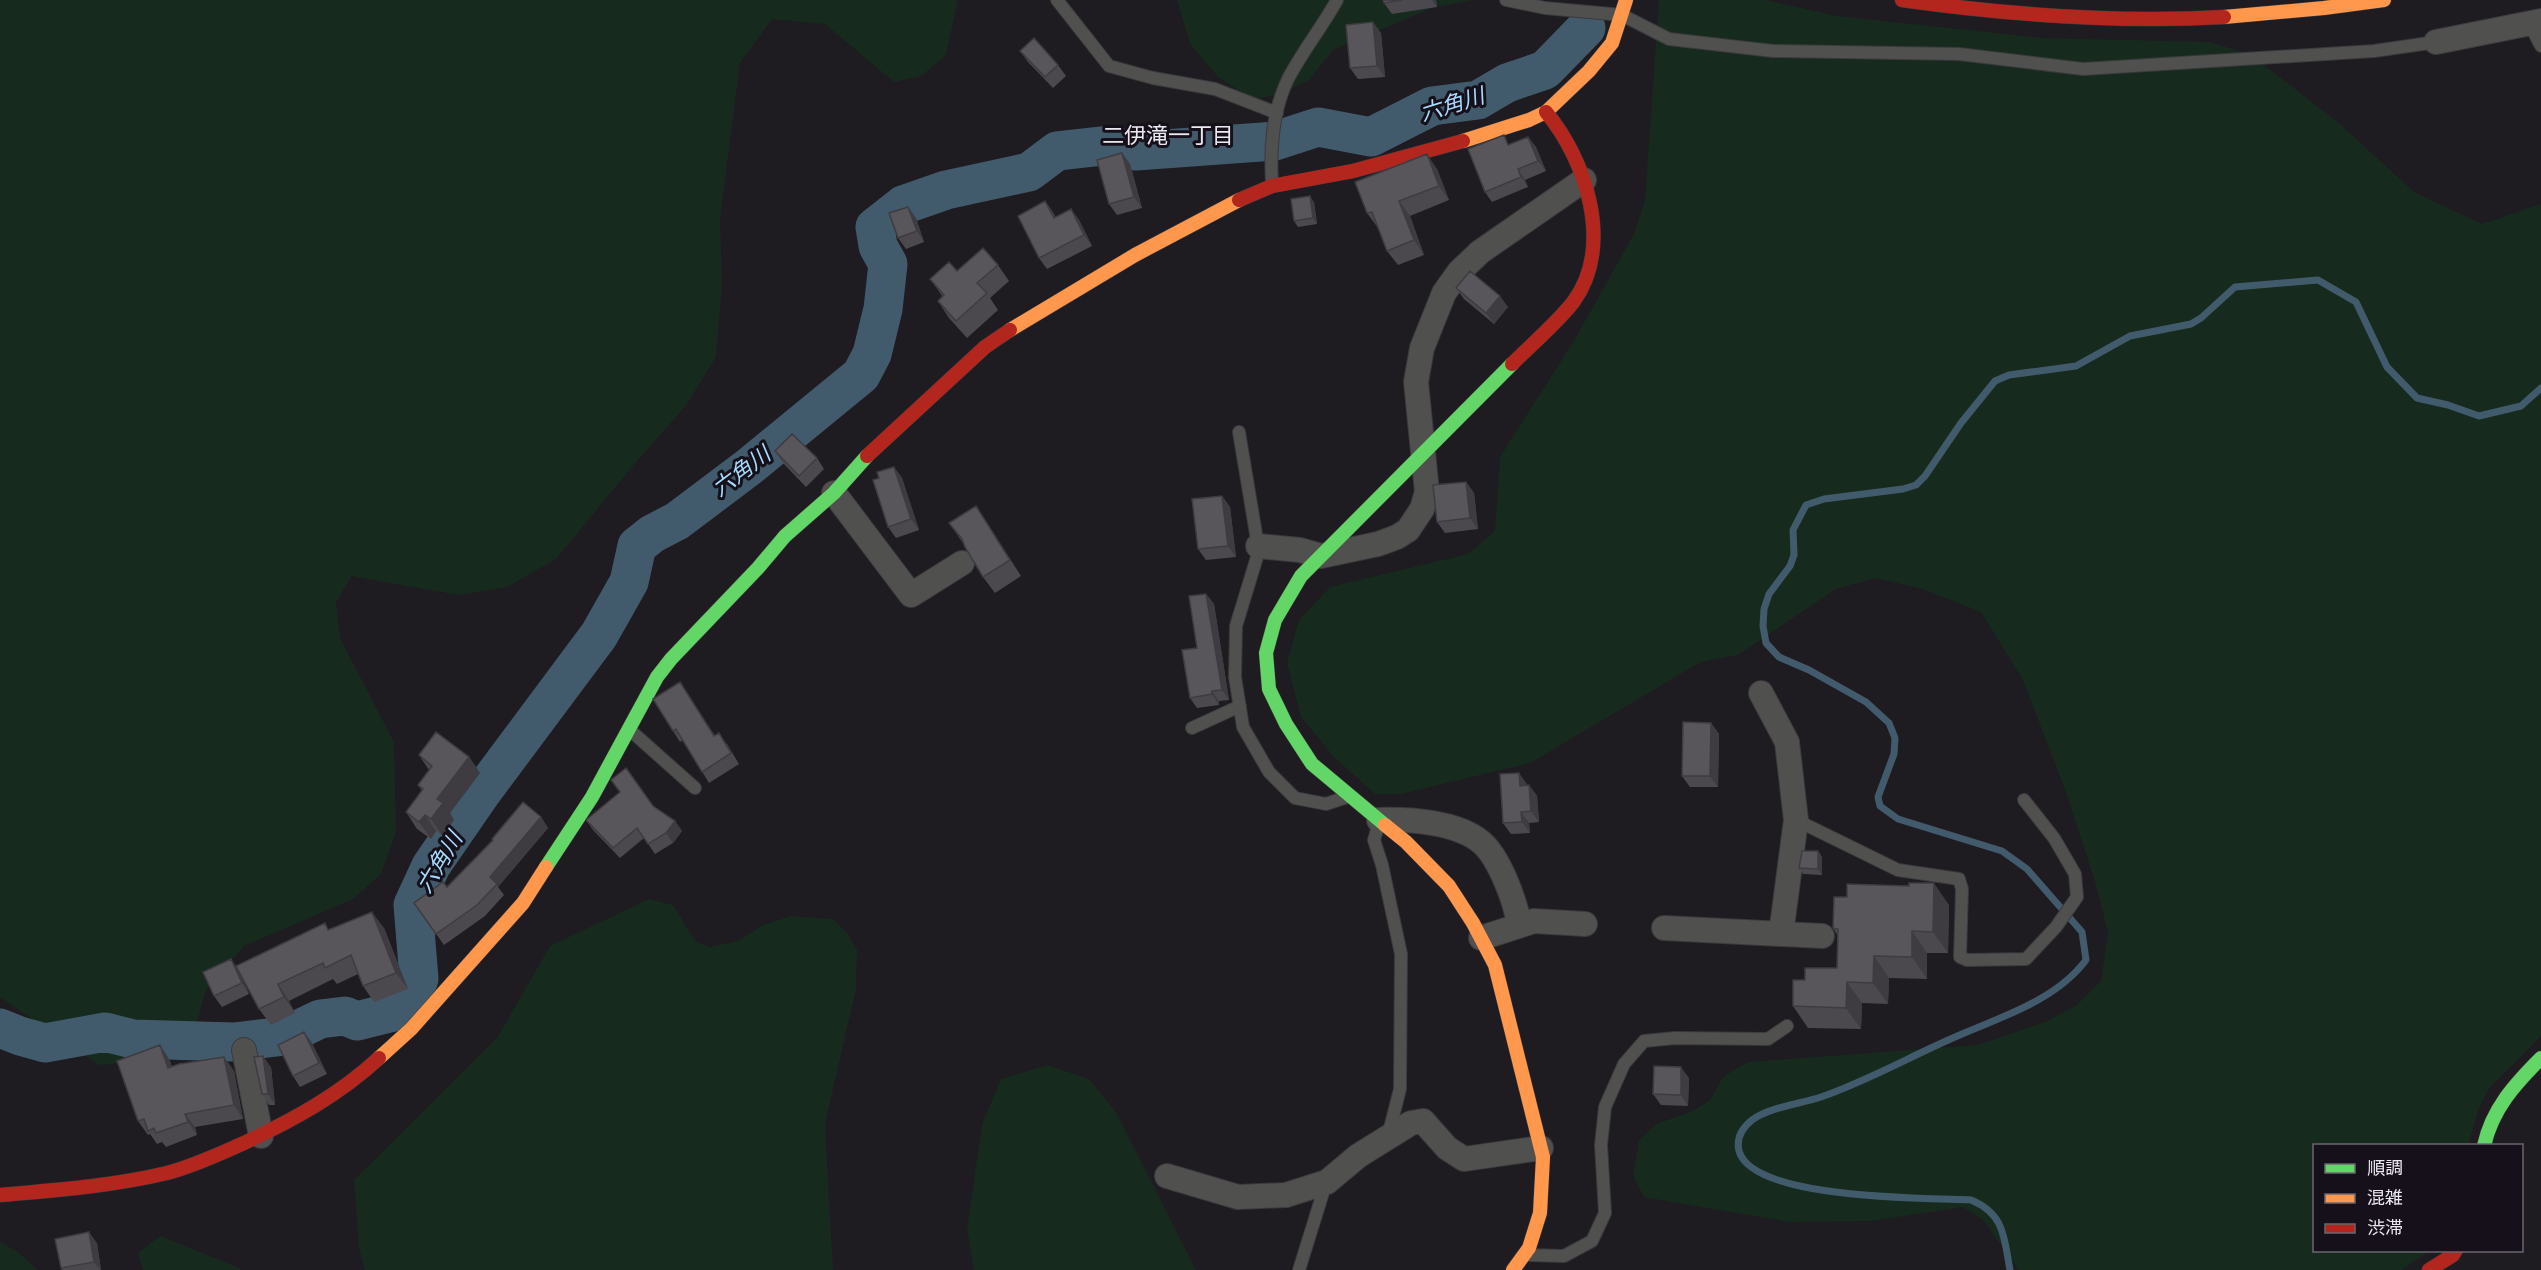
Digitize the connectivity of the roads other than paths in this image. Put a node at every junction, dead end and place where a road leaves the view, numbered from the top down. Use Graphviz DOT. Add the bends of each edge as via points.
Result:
graph roads {
  1 [pos="1057,0"];
  2 [pos="1338,0"];
  3 [pos="1506,0"];
  4 [pos="1626,0"];
  5 [pos="1902,0"];
  6 [pos="2384,0"];
  7 [pos="1622,15"];
  8 [pos="2535,22"];
  9 [pos="2436,42"];
  10 [pos="2541,46"];
  11 [pos="1546,112"];
  12 [pos="1277,113"];
  13 [pos="1584,180"];
  14 [pos="1272,186"];
  15 [pos="1239,432"];
  16 [pos="1423,453"];
  17 [pos="834,493"];
  18 [pos="1258,546"];
  19 [pos="1320,556"];
  20 [pos="962,562"];
  21 [pos="1761,693"];
  22 [pos="1240,706"];
  23 [pos="628,728"];
  24 [pos="1192,728"];
  25 [pos="695,788"];
  26 [pos="1351,796"];
  27 [pos="2024,800"];
  28 [pos="1379,820"];
  29 [pos="1796,820"];
  30 [pos="1585,924"];
  31 [pos="1519,925"];
  32 [pos="1664,928"];
  33 [pos="1781,934"];
  34 [pos="1822,936"];
  35 [pos="1481,938"];
  36 [pos="1787,1026"];
  37 [pos="244,1050"];
  38 [pos="2541,1058"];
  39 [pos="261,1136"];
  40 [pos="1388,1137"];
  41 [pos="2484,1144"];
  42 [pos="1541,1148"];
  43 [pos="1167,1176"];
  44 [pos="1327,1182"];
  45 [pos="0,1195"];
  46 [pos="2455,1252"];
  47 [pos="1521,1265"];
  48 [pos="1299,1270"];
  49 [pos="2429,1270"];
  1 -- 12 [label="lane" via="1109,66 1215,89"];
  2 -- 12 [label="lane" via="1288,80"];
  3 -- 7 [label="lane"];
  4 -- 7 [label="main road"];
  5 -- 6 [label="main road" via="2052,16 2174,19 2278,13"];
  7 -- 9 [label="lane" via="1668,39 1773,51 1959,54 2083,69 2363,52"];
  7 -- 11 [label="main road" via="1612,43"];
  8 -- 9 [label="street"];
  8 -- 10 [label="lane"];
  11 -- 13 [label="main road" via="1562,130"];
  11 -- 14 [label="main road" via="1353,171"];
  12 -- 14 [label="lane" via="1271,153"];
  13 -- 16 [label="main road" via="1593,210 1595,237 1584,281 1574,301"];
  13 -- 16 [label="street" via="1480,252 1444,293 1422,348 1416,382"];
  14 -- 17 [label="main road" via="1135,255 993,341 861,462"];
  15 -- 18 [label="lane"];
  16 -- 19 [label="main road"];
  16 -- 19 [label="street" via="1427,492 1422,509 1408,530 1378,544"];
  17 -- 20 [label="street" via="911,595"];
  17 -- 23 [label="main road" via="785,536 671,659"];
  18 -- 19 [label="street"];
  18 -- 22 [label="lane" via="1236,626 1235,677"];
  19 -- 26 [label="main road" via="1301,576 1275,620 1266,653 1269,688 1312,764"];
  21 -- 29 [label="street" via="1787,741"];
  22 -- 24 [label="lane"];
  22 -- 26 [label="lane" via="1243,727 1269,772 1294,798 1326,804"];
  23 -- 25 [label="lane"];
  23 -- 39 [label="main road" via="592,797 523,903 411,1029 364,1072 322,1103"];
  26 -- 28 [label="main road"];
  27 -- 29 [label="lane" via="2054,838 2075,874 2077,897 2026,959 1960,957 1959,879 1898,870"];
  28 -- 31 [label="street" via="1409,819 1459,830 1482,843 1503,875"];
  28 -- 35 [label="main road" via="1449,886"];
  28 -- 40 [label="lane" via="1374,840 1401,954 1400,1089"];
  29 -- 33 [label="street"];
  30 -- 31 [label="street" via="1534,921"];
  31 -- 35 [label="street"];
  32 -- 33 [label="street"];
  33 -- 34 [label="street"];
  35 -- 42 [label="main road" via="1495,965"];
  36 -- 47 [label="lane" via="1768,1040 1644,1041 1624,1064 1605,1107 1601,1145 1605,1213 1592,1241 1564,1256"];
  37 -- 39 [label="street"];
  38 -- 41 [label="main road" via="2499,1103"];
  39 -- 45 [label="main road" via="200,1163 166,1173 79,1188"];
  40 -- 42 [label="street" via="1411,1123 1423,1121 1447,1148 1464,1159"];
  40 -- 44 [label="street"];
  42 -- 47 [label="main road" via="1540,1213"];
  43 -- 44 [label="street" via="1238,1197 1286,1194"];
  44 -- 48 [label="lane"];
  46 -- 49 [label="main road"];
}
